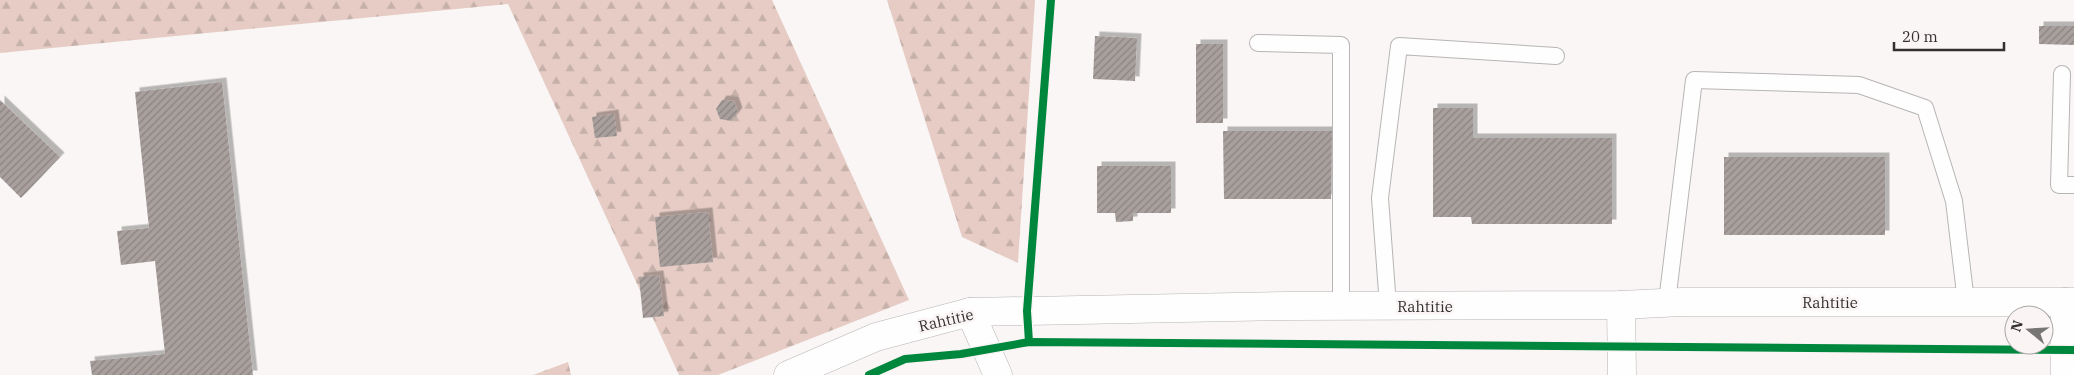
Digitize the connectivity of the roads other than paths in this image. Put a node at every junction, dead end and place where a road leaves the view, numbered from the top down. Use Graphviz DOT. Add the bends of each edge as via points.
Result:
graph roads {
  1 [pos="1258,43"];
  2 [pos="1556,56"];
  3 [pos="2062,74"];
  4 [pos="2074,185"];
  5 [pos="1667,302"];
  6 [pos="1966,302"];
  7 [pos="2069,302"];
  8 [pos="1621,305"];
  9 [pos="1341,306"];
  10 [pos="1388,306"];
  11 [pos="970,312"];
  12 [pos="788,375"];
  13 [pos="998,375"];
  14 [pos="1622,375"];
  15 [pos="2065,375"];
  1 -- 9 [label="lane" via="1341,45"];
  2 -- 10 [label="lane" via="1399,46 1380,198"];
  3 -- 4 [label="lane" via="2059,185"];
  5 -- 6 [label="street, Rahtitie"];
  5 -- 6 [label="lane" via="1694,80 1860,85 1925,108 1954,201"];
  5 -- 8 [label="street, Rahtitie"];
  6 -- 7 [label="street, Rahtitie"];
  7 -- 15 [label="street"];
  8 -- 10 [label="street, Rahtitie"];
  8 -- 14 [label="street"];
  9 -- 10 [label="street, Rahtitie"];
  9 -- 11 [label="street, Rahtitie"];
  11 -- 12 [label="street, Rahtitie" via="876,337"];
  11 -- 13 [label="street"];
}
